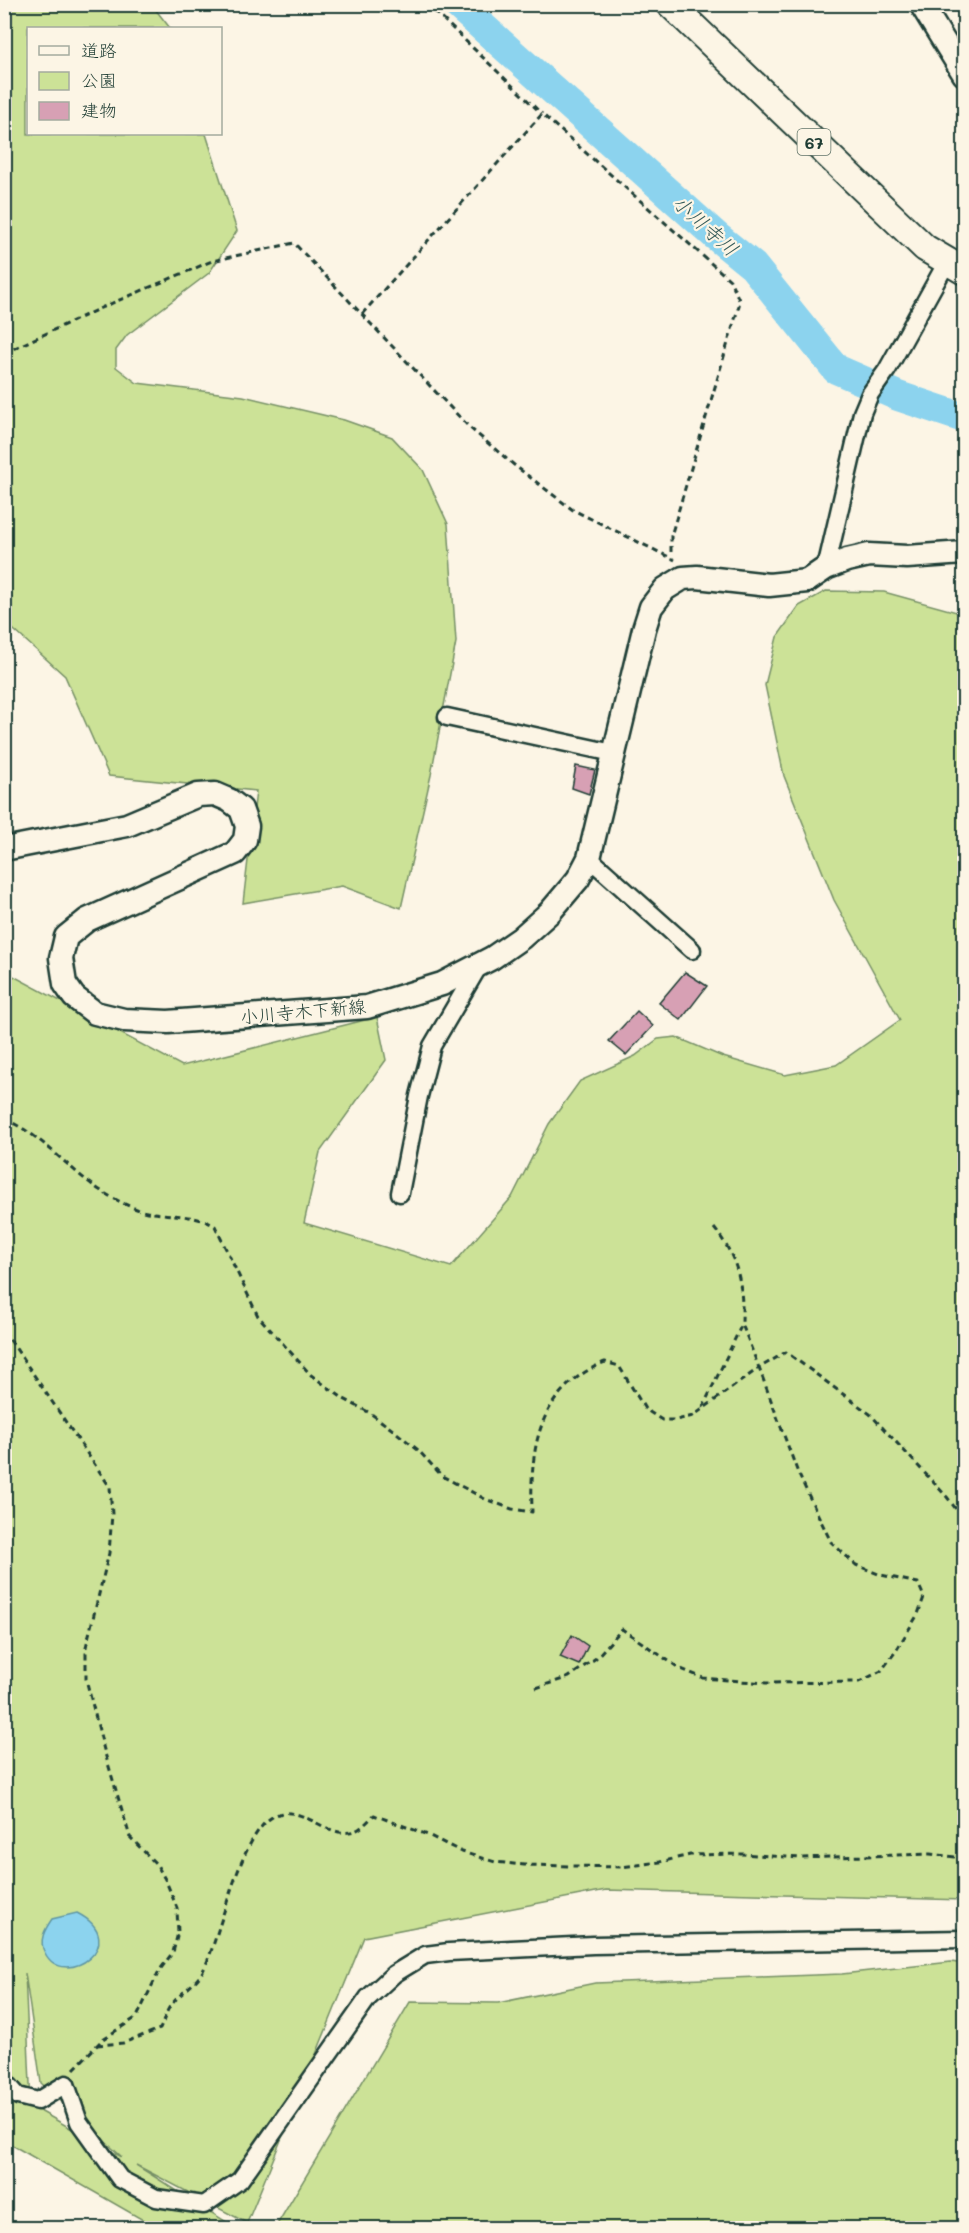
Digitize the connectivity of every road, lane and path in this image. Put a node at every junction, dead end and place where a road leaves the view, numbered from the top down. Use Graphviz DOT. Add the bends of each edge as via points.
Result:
graph roads {
  1 [pos="427,4"];
  2 [pos="670,4"];
  3 [pos="921,4"];
  4 [pos="964,74"];
  5 [pos="542,114"];
  6 [pos="956,267"];
  7 [pos="362,314"];
  8 [pos="4,353"];
  9 [pos="964,553"];
  10 [pos="671,557"];
  11 [pos="826,568"];
  12 [pos="697,577"];
  13 [pos="447,717"];
  14 [pos="613,753"];
  15 [pos="4,849"];
  16 [pos="589,858"];
  17 [pos="692,950"];
  18 [pos="481,964"];
  19 [pos="4,1119"];
  20 [pos="400,1193"];
  21 [pos="714,1228"];
  22 [pos="742,1324"];
  23 [pos="4,1331"];
  24 [pos="759,1368"];
  25 [pos="702,1409"];
  26 [pos="964,1520"];
  27 [pos="536,1688"];
  28 [pos="964,1858"];
  29 [pos="964,1939"];
  30 [pos="97,2045"];
  31 [pos="4,2080"];
  32 [pos="66,2084"];
  1 -- 5 [label="path"];
  2 -- 6 [label="main road, 67" via="925,248"];
  3 -- 4 [label="main road"];
  5 -- 7 [label="path"];
  5 -- 10 [label="path" via="730,280 740,302 671,536"];
  6 -- 11 [label="street" via="870,394 862,413"];
  7 -- 8 [label="path" via="294,243 212,261"];
  7 -- 10 [label="path" via="470,428 514,465 573,510"];
  9 -- 11 [label="main road, 小川寺木下新線" via="869,555"];
  10 -- 12 [label="path"];
  11 -- 12 [label="main road, 小川寺木下新線" via="807,581 770,585"];
  12 -- 14 [label="main road, 小川寺木下新線" via="683,578 665,590 651,607"];
  13 -- 14 [label="street"];
  14 -- 16 [label="main road, 小川寺木下新線"];
  15 -- 18 [label="main road, 小川寺木下新線" via="127,825 198,795 215,794 241,809 247,826 245,840 235,852 87,920 66,937 61,958 65,984 74,997 95,1013 124,1020 168,1022 367,1007 442,984"];
  16 -- 17 [label="street"];
  16 -- 18 [label="main road, 小川寺木下新線" via="578,879 550,912 521,938"];
  18 -- 20 [label="street" via="432,1046"];
  19 -- 25 [label="path" via="34,1135 74,1171 118,1201 146,1212 205,1220 215,1226 258,1316 311,1375 397,1433 442,1476 485,1499 532,1512 538,1434 571,1380 585,1370 605,1362 619,1366 645,1409 662,1420 693,1416"];
  21 -- 22 [label="path" via="726,1243 741,1283"];
  22 -- 24 [label="path"];
  22 -- 25 [label="path"];
  23 -- 30 [label="path" via="110,1487 109,1553 86,1647 86,1679 130,1837 157,1865 177,1908 178,1933 173,1952 159,1971 137,2017"];
  24 -- 25 [label="path"];
  24 -- 26 [label="path" via="786,1353 823,1379 870,1414"];
  24 -- 27 [label="path" via="798,1473 831,1542 856,1565 918,1583 924,1597 897,1651 881,1671 859,1682 728,1681 703,1678 679,1668 622,1629 596,1658 569,1677"];
  28 -- 30 [label="path" via="930,1854 800,1858 743,1854 690,1855 622,1867 524,1865 495,1862 462,1852 374,1815 357,1830 341,1833 299,1815 281,1813 258,1830 240,1862 202,1972 171,2005 160,2029 123,2043"];
  29 -- 32 [label="street" via="593,1945 425,1955 393,1974 368,1998 240,2181 204,2205 156,2198 120,2179 79,2122"];
  30 -- 32 [label="path" via="74,2068"];
  31 -- 32 [label="street" via="18,2096 38,2101"];
}
